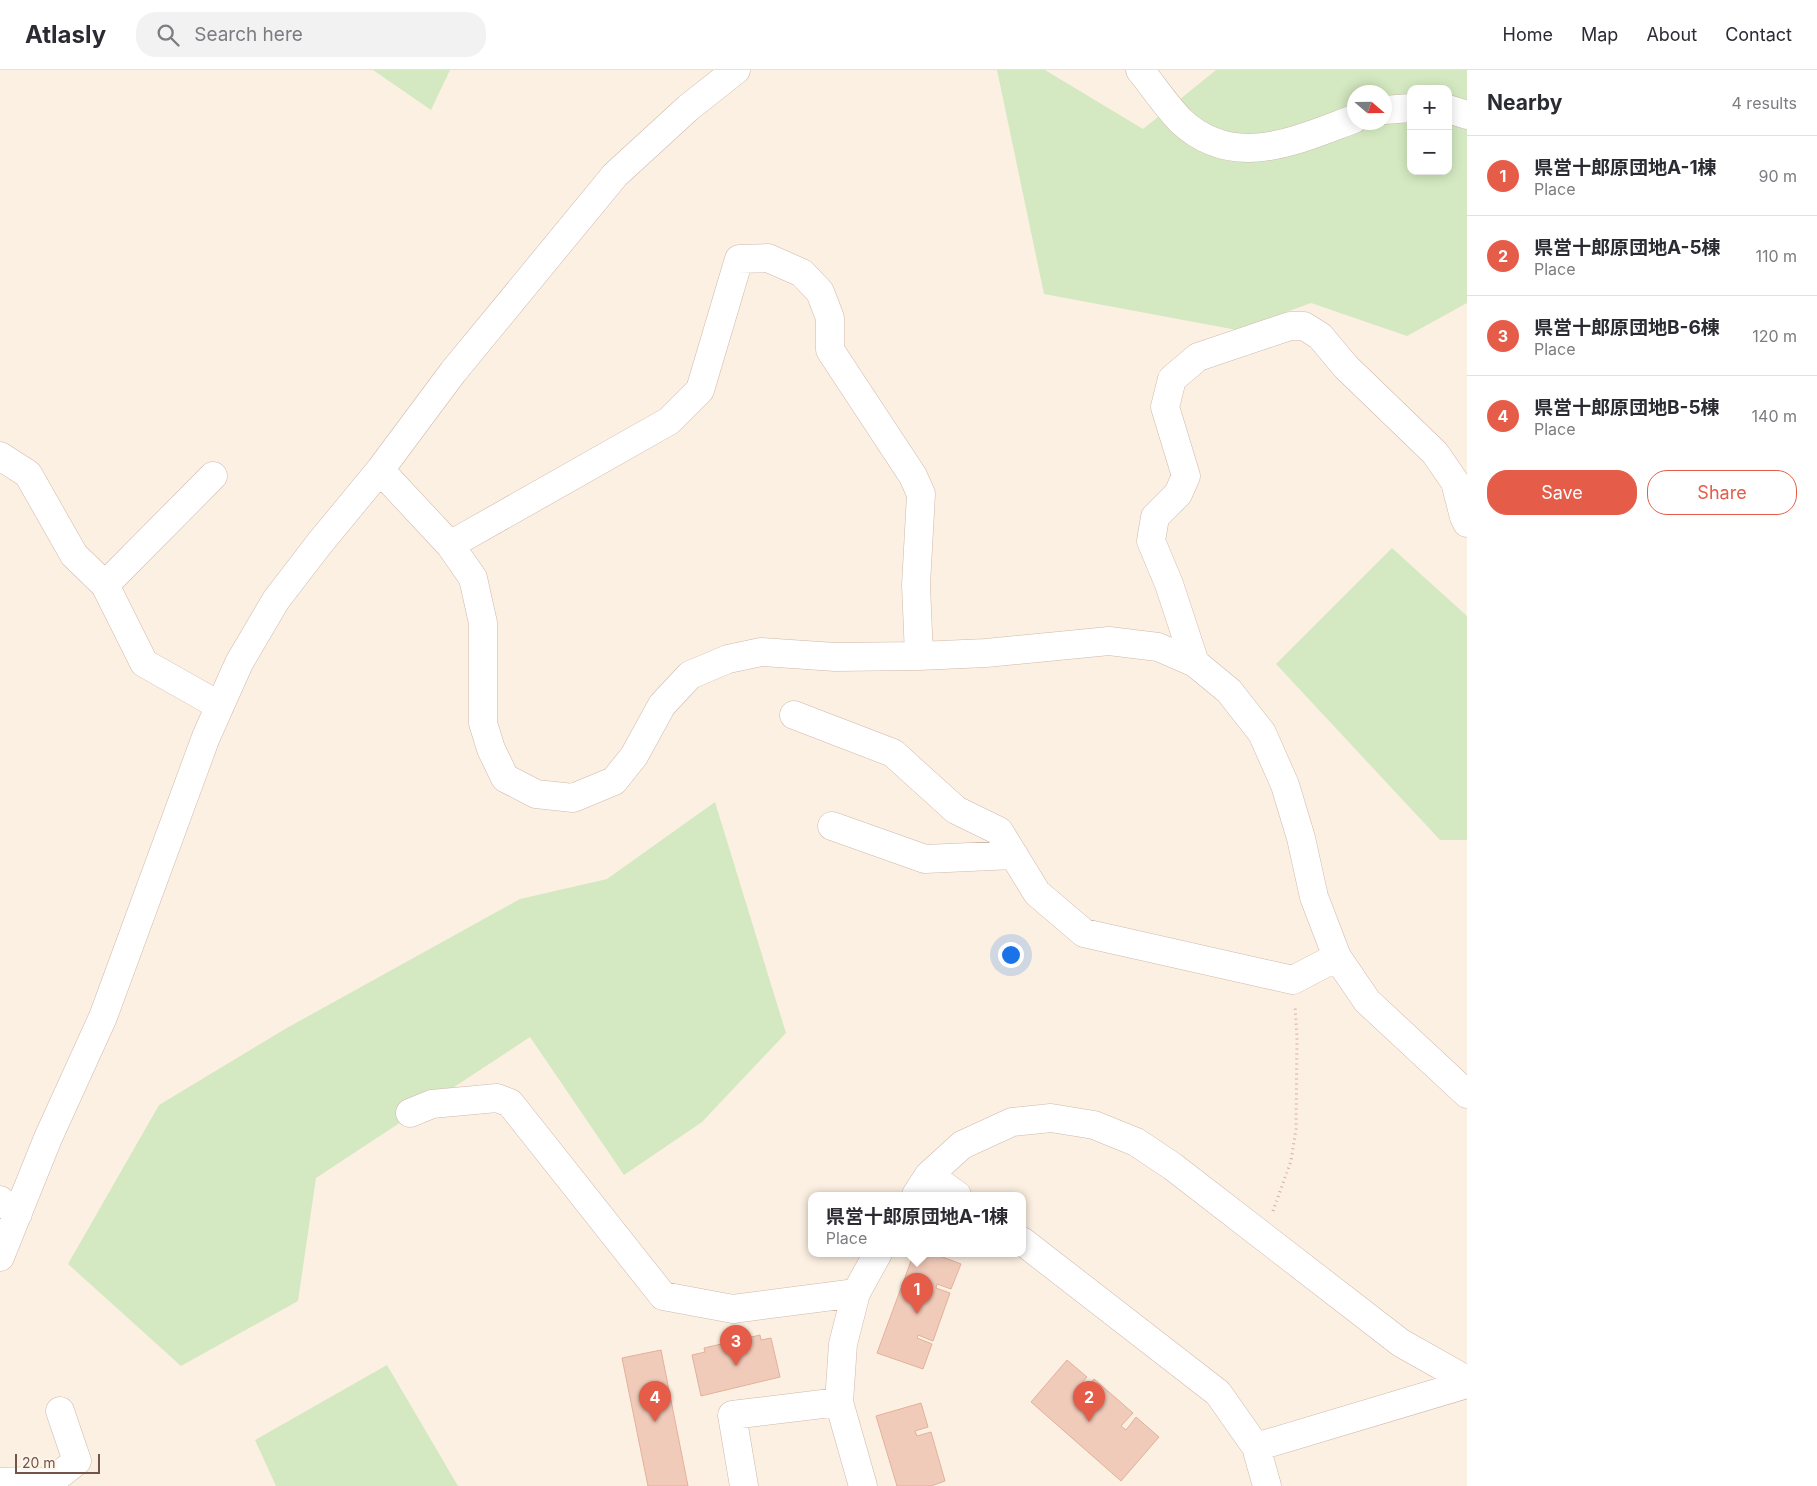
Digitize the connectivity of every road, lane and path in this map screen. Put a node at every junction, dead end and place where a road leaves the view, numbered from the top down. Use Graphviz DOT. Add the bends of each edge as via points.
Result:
graph roads {
  1 [pos="736,70"];
  2 [pos="1140,70"];
  3 [pos="1407,108"];
  4 [pos="1392,109"];
  5 [pos="1452,110"];
  6 [pos="1467,115"];
  7 [pos="1347,122"];
  8 [pos="0,456"];
  9 [pos="380,470"];
  10 [pos="213,476"];
  11 [pos="1467,523"];
  12 [pos="450,545"];
  13 [pos="105,585"];
  14 [pos="919,656"];
  15 [pos="1194,663"];
  16 [pos="220,706"];
  17 [pos="794,715"];
  18 [pos="832,826"];
  19 [pos="1014,855"];
  20 [pos="1337,957"];
  21 [pos="1297,1038"];
  22 [pos="1467,1094"];
  23 [pos="410,1113"];
  24 [pos="922,1185"];
  25 [pos="946,1192"];
  26 [pos="1278,1196"];
  27 [pos="9,1207"];
  28 [pos="1026,1244"];
  29 [pos="0,1257"];
  30 [pos="876,1257"];
  31 [pos="856,1293"];
  32 [pos="1467,1382"];
  33 [pos="839,1402"];
  34 [pos="60,1411"];
  35 [pos="1256,1447"];
  36 [pos="17,1483"];
  37 [pos="744,1486"];
  38 [pos="863,1486"];
  39 [pos="1267,1486"];
  1 -- 9 [label="street" via="688,108 615,175 453,372"];
  2 -- 7 [label="street" via="1181,120 1201,136 1224,146 1250,149 1292,142"];
  3 -- 4 [label="street"];
  5 -- 6 [label="street"];
  8 -- 13 [label="street" via="28,474 74,555"];
  9 -- 12 [label="street"];
  9 -- 16 [label="street" via="276,600 239,663"];
  10 -- 13 [label="street"];
  11 -- 15 [label="street" via="1455,482 1435,454 1346,367 1320,336 1304,326 1290,326 1198,356 1172,379 1165,407 1186,476 1178,494 1154,517 1151,541 1169,584"];
  12 -- 14 [label="street" via="473,578 483,623 483,723 491,749 505,778 536,794 573,798 614,780 634,756 662,705 690,675 728,659 761,652 835,657"];
  12 -- 14 [label="street" via="669,421 700,390 739,259 768,258 802,273 820,292 830,318 830,350 922,494 916,585"];
  13 -- 16 [label="street" via="144,663"];
  14 -- 15 [label="street" via="1109,641 1158,647"];
  15 -- 20 [label="street" via="1229,691 1262,733 1285,785 1314,897"];
  16 -- 27 [label="street" via="103,1017 48,1138"];
  17 -- 19 [label="street" via="894,753 956,810 999,831"];
  18 -- 19 [label="street" via="925,858"];
  19 -- 20 [label="street" via="1036,893 1084,933 1293,980"];
  20 -- 22 [label="street" via="1367,1001"];
  21 -- 26 [label="path" via="1296,1129 1291,1161"];
  23 -- 31 [label="street" via="432,1104 497,1098 510,1103 663,1296 734,1309"];
  24 -- 25 [label="street"];
  24 -- 32 [label="street" via="962,1145 1012,1122 1051,1118 1094,1125 1136,1142 1172,1166 1401,1342"];
  27 -- 29 [label="street"];
  28 -- 35 [label="street" via="1218,1393"];
  30 -- 31 [label="street"];
  31 -- 33 [label="street" via="843,1344"];
  32 -- 35 [label="street"];
  33 -- 37 [label="street" via="732,1415"];
  33 -- 38 [label="street"];
  34 -- 36 [label="street" via="77,1461 50,1482"];
  35 -- 39 [label="street"];
}
